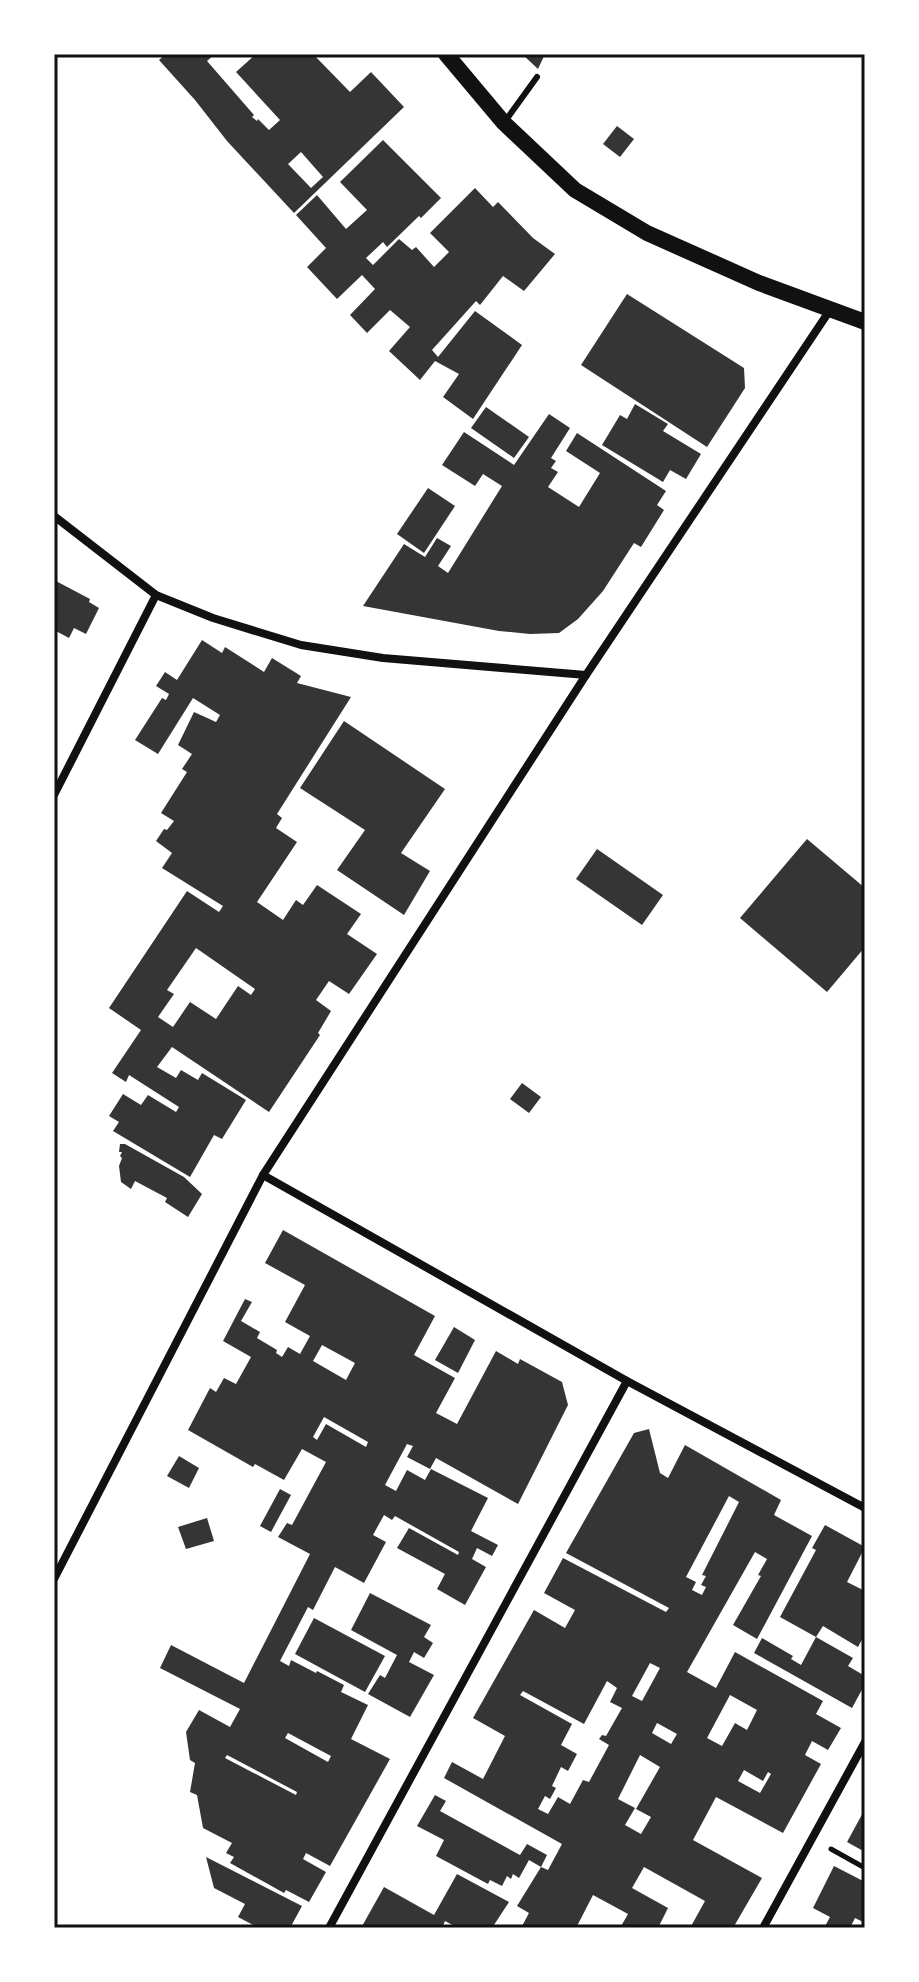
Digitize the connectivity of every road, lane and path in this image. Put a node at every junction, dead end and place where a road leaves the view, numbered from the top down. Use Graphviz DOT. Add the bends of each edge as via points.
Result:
graph roads {
  1 [pos="446,54"];
  2 [pos="537,77"];
  3 [pos="504,123"];
  4 [pos="830,310"];
  5 [pos="865,322"];
  6 [pos="54,516"];
  7 [pos="156,595"];
  8 [pos="586,675"];
  9 [pos="54,795"];
  10 [pos="263,1175"];
  11 [pos="627,1381"];
  12 [pos="865,1508"];
  13 [pos="54,1579"];
  14 [pos="865,1742"];
  15 [pos="812,1839"];
  16 [pos="865,1868"];
  17 [pos="329,1928"];
  18 [pos="763,1928"];
  1 -- 3 [label="main road"];
  2 -- 3 [label="lane"];
  3 -- 4 [label="main road" via="575,190 647,233"];
  4 -- 5 [label="main road"];
  4 -- 8 [label="street"];
  6 -- 7 [label="street"];
  7 -- 8 [label="street" via="301,645 383,658"];
  7 -- 9 [label="street"];
  8 -- 10 [label="street"];
  10 -- 11 [label="street"];
  10 -- 13 [label="street"];
  11 -- 12 [label="street"];
  11 -- 17 [label="street"];
  14 -- 15 [label="street"];
  15 -- 16 [label="path"];
  15 -- 18 [label="street"];
}
